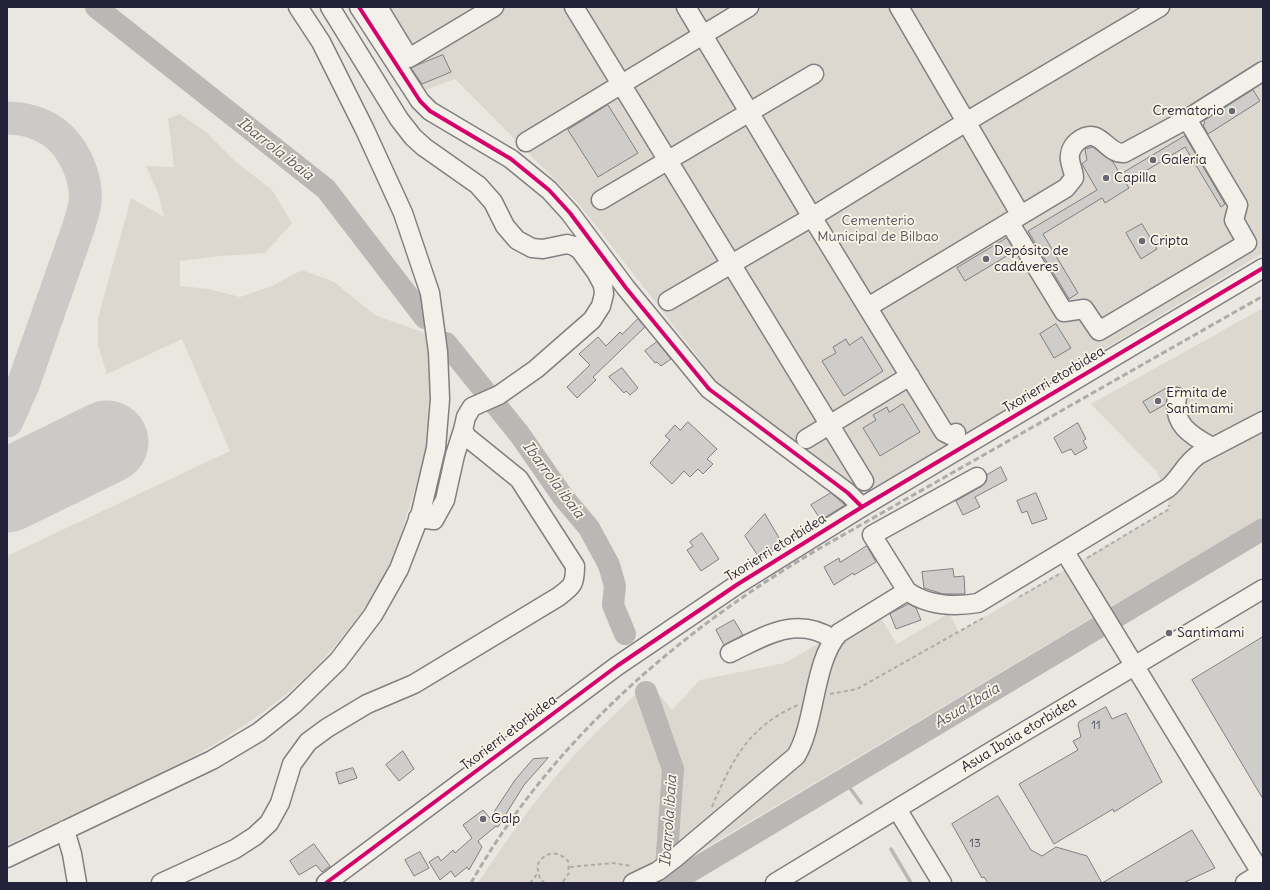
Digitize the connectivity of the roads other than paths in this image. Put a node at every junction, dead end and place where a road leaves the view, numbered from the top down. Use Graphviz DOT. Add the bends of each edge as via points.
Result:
graph roads {
  1 [pos="298,7"];
  2 [pos="330,7"];
  3 [pos="359,7"];
  4 [pos="378,7"];
  5 [pos="494,7"];
  6 [pos="574,7"];
  7 [pos="686,7"];
  8 [pos="749,7"];
  9 [pos="899,7"];
  10 [pos="1160,7"];
  11 [pos="703,35"];
  12 [pos="1263,71"];
  13 [pos="814,74"];
  14 [pos="621,84"];
  15 [pos="749,113"];
  16 [pos="1187,119"];
  17 [pos="966,122"];
  18 [pos="526,142"];
  19 [pos="668,161"];
  20 [pos="601,200"];
  21 [pos="812,217"];
  22 [pos="1014,218"];
  23 [pos="730,264"];
  24 [pos="1263,268"];
  25 [pos="626,288"];
  26 [pos="1170,289"];
  27 [pos="668,301"];
  28 [pos="601,306"];
  29 [pos="868,306"];
  30 [pos="1186,313"];
  31 [pos="910,376"];
  32 [pos="1177,397"];
  33 [pos="1263,421"];
  34 [pos="829,425"];
  35 [pos="463,430"];
  36 [pos="956,434"];
  37 [pos="806,439"];
  38 [pos="1212,447"];
  39 [pos="977,477"];
  40 [pos="864,481"];
  41 [pos="862,507"];
  42 [pos="418,518"];
  43 [pos="1069,559"];
  44 [pos="1263,589"];
  45 [pos="907,591"];
  46 [pos="834,639"];
  47 [pos="730,653"];
  48 [pos="1135,666"];
  49 [pos="897,809"];
  50 [pos="65,830"];
  51 [pos="7,858"];
  52 [pos="1262,874"];
  53 [pos="634,875"];
  54 [pos="77,883"];
  55 [pos="161,883"];
  56 [pos="326,883"];
  57 [pos="775,883"];
  58 [pos="942,883"];
  59 [pos="1245,883"];
  1 -- 42 [label="street" via="321,42 365,130 403,213 430,293 438,352 440,399 436,448"];
  2 -- 28 [label="street" via="399,119 413,137 478,184 493,202 505,226 517,240 532,248 567,244 580,250 603,285"];
  3 -- 25 [label="street" via="420,101 430,112 511,159 549,190"];
  4 -- 5 [label="street" via="410,58"];
  6 -- 14 [label="street"];
  7 -- 11 [label="street"];
  8 -- 11 [label="street"];
  9 -- 17 [label="street"];
  10 -- 17 [label="street"];
  11 -- 14 [label="street"];
  11 -- 15 [label="street"];
  12 -- 16 [label="street"];
  13 -- 15 [label="street"];
  14 -- 18 [label="street"];
  14 -- 19 [label="street"];
  15 -- 19 [label="street"];
  15 -- 21 [label="street"];
  16 -- 22 [label="street" via="1124,153 1114,152 1096,138 1084,137 1071,150 1070,160 1074,178 1071,184"];
  16 -- 26 [label="street" via="1238,205 1234,220 1247,243"];
  17 -- 21 [label="street"];
  17 -- 22 [label="street"];
  19 -- 20 [label="street"];
  19 -- 23 [label="street"];
  21 -- 23 [label="street"];
  21 -- 29 [label="street"];
  22 -- 26 [label="street" via="1064,312 1084,309 1099,330"];
  22 -- 29 [label="street" via="936,268"];
  23 -- 27 [label="street"];
  23 -- 34 [label="street"];
  24 -- 30 [label="street, Txorierri etorbidea"];
  25 -- 28 [label="street" via="615,300"];
  25 -- 41 [label="street" via="709,389 848,493"];
  26 -- 30 [label="street"];
  28 -- 35 [label="street" via="592,320 536,369 499,396 472,407"];
  29 -- 31 [label="street"];
  30 -- 41 [label="street, Txorierri etorbidea"];
  31 -- 34 [label="street"];
  31 -- 36 [label="street" via="944,432 952,436"];
  32 -- 38 [label="street" via="1176,414 1179,421"];
  33 -- 38 [label="street"];
  34 -- 37 [label="street"];
  34 -- 40 [label="street"];
  35 -- 42 [label="street" via="446,500 434,520"];
  35 -- 55 [label="street" via="518,479 575,566 575,580 568,590 414,684 367,704 327,728 308,742 292,764 280,803 270,823 235,849"];
  38 -- 43 [label="street" via="1190,460 1178,480 1168,488"];
  39 -- 45 [label="street" via="872,535"];
  41 -- 56 [label="street, Txorierri etorbidea" via="738,584 617,666"];
  42 -- 50 [label="street" via="399,569 373,615 338,661 293,705 259,732 212,760"];
  43 -- 45 [label="street" via="978,603 940,604 915,597"];
  43 -- 48 [label="street"];
  44 -- 48 [label="street, Asua Ibaia etorbidea"];
  45 -- 46 [label="street" via="849,626"];
  46 -- 47 [label="street" via="822,632 801,627 786,628"];
  46 -- 53 [label="street" via="826,654 796,756 658,871"];
  48 -- 49 [label="street, Asua Ibaia etorbidea"];
  48 -- 52 [label="street"];
  49 -- 57 [label="street, Asua Ibaia etorbidea"];
  49 -- 58 [label="street"];
  50 -- 51 [label="street"];
  50 -- 54 [label="street"];
  52 -- 59 [label="street"];
}
